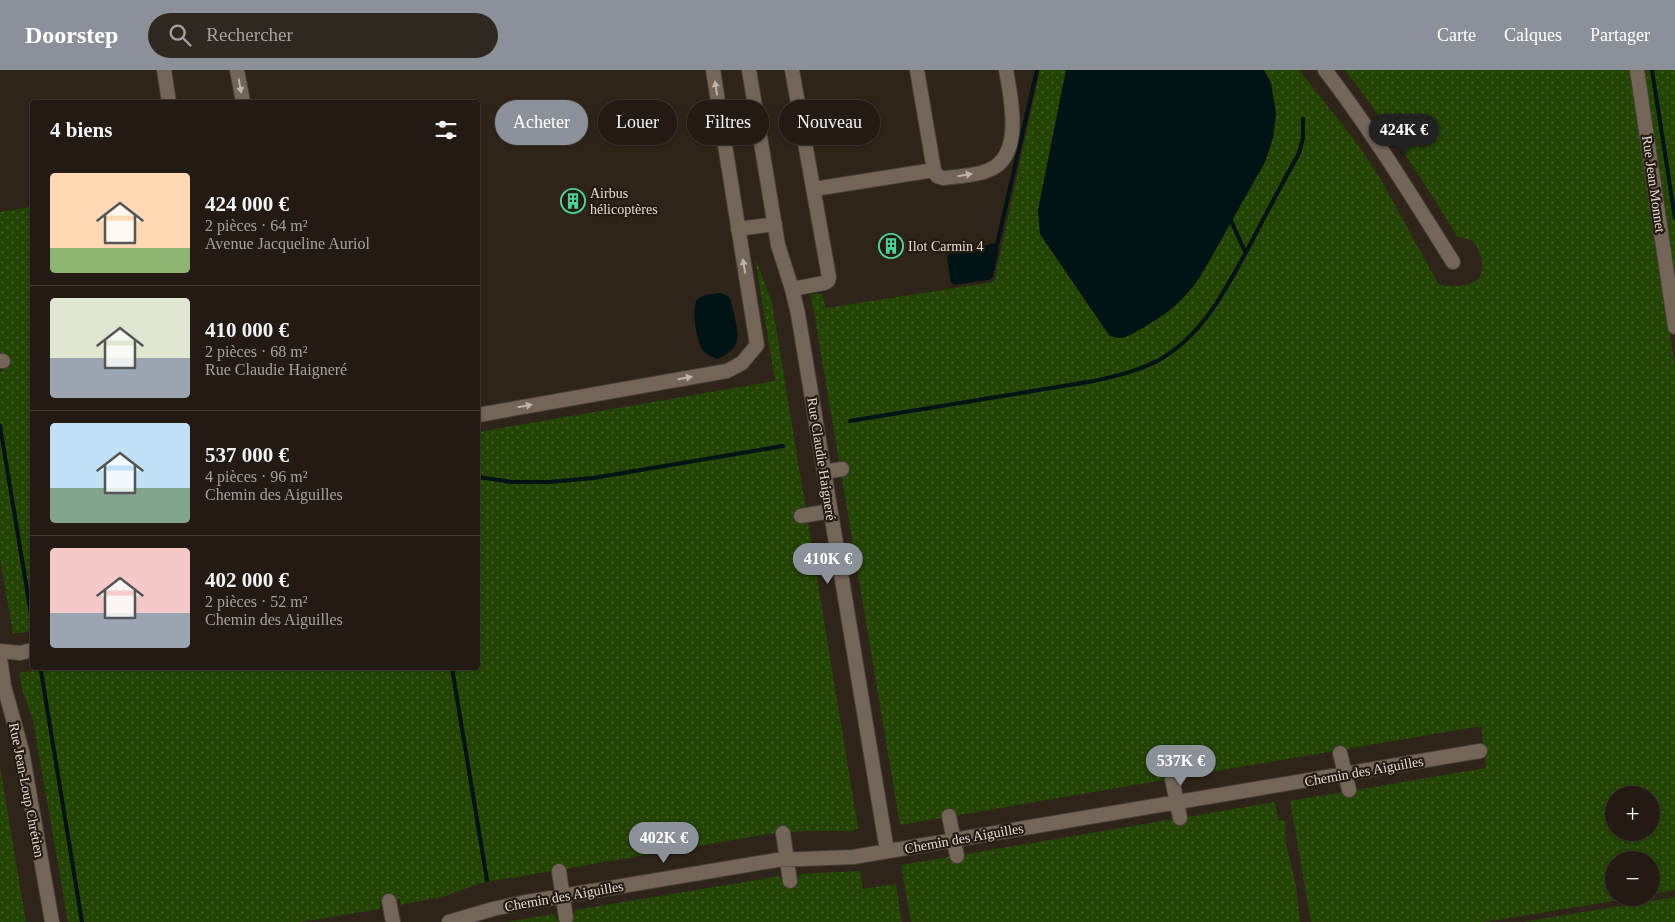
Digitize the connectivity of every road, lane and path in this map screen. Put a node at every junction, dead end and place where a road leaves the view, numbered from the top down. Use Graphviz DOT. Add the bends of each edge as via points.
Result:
graph roads {
  1 [pos="164,70"];
  2 [pos="237,70"];
  3 [pos="713,70"];
  4 [pos="749,70"];
  5 [pos="792,70"];
  6 [pos="917,70"];
  7 [pos="1006,70"];
  8 [pos="1325,70"];
  9 [pos="1637,70"];
  10 [pos="169,100"];
  11 [pos="243,100"];
  12 [pos="934,170"];
  13 [pos="814,189"];
  14 [pos="775,224"];
  15 [pos="738,229"];
  16 [pos="1453,262"];
  17 [pos="792,289"];
  18 [pos="1675,327"];
  19 [pos="480,415"];
  20 [pos="842,470"];
  21 [pos="824,472"];
  22 [pos="830,511"];
  23 [pos="802,516"];
  24 [pos="30,650"];
  25 [pos="0,651"];
  26 [pos="0,658"];
  27 [pos="1480,751"];
  28 [pos="1340,753"];
  29 [pos="1345,774"];
  30 [pos="1172,779"];
  31 [pos="1349,790"];
  32 [pos="1177,802"];
  33 [pos="950,816"];
  34 [pos="1180,818"];
  35 [pos="783,833"];
  36 [pos="954,840"];
  37 [pos="887,851"];
  38 [pos="957,856"];
  39 [pos="787,859"];
  40 [pos="559,871"];
  41 [pos="790,881"];
  42 [pos="563,896"];
  43 [pos="388,901"];
  44 [pos="566,918"];
  45 [pos="52,922"];
  46 [pos="393,922"];
  47 [pos="449,922"];
  1 -- 10 [label="street"];
  2 -- 11 [label="street, one-way"];
  15 -- 3 [label="street, one-way"];
  4 -- 14 [label="street, Rue Claudie Haigneré"];
  5 -- 13 [label="street"];
  6 -- 12 [label="street"];
  12 -- 7 [label="street, one-way" via="937,176 946,178 988,171 1003,160 1012,133"];
  8 -- 16 [label="street" via="1397,172"];
  9 -- 18 [label="street, Rue Jean Monnet"];
  12 -- 13 [label="street"];
  13 -- 17 [label="street" via="829,277 824,283"];
  14 -- 15 [label="street"];
  14 -- 17 [label="street, Rue Claudie Haigneré"];
  19 -- 15 [label="street, one-way" via="727,371 742,363 757,345"];
  17 -- 21 [label="street, Rue Claudie Haigneré"];
  20 -- 21 [label="street"];
  21 -- 22 [label="street, Rue Claudie Haigneré"];
  22 -- 23 [label="street"];
  22 -- 37 [label="street, Rue Claudie Haigneré"];
  24 -- 25 [label="street"];
  26 -- 45 [label="street, Rue Jean-Loup Chrétien" via="4,686 22,751"];
  27 -- 29 [label="street, Chemin des Aiguilles"];
  28 -- 29 [label="street"];
  29 -- 31 [label="street"];
  29 -- 32 [label="street, Chemin des Aiguilles"];
  30 -- 32 [label="street"];
  32 -- 34 [label="street"];
  32 -- 36 [label="street, Chemin des Aiguilles"];
  33 -- 36 [label="street"];
  35 -- 39 [label="street"];
  36 -- 37 [label="street, Chemin des Aiguilles"];
  36 -- 38 [label="street"];
  37 -- 39 [label="street, Chemin des Aiguilles" via="853,857"];
  39 -- 41 [label="street"];
  39 -- 42 [label="street, Chemin des Aiguilles"];
  40 -- 42 [label="street"];
  42 -- 44 [label="street"];
  42 -- 47 [label="street, Chemin des Aiguilles" via="493,909"];
  43 -- 46 [label="street"];
}
